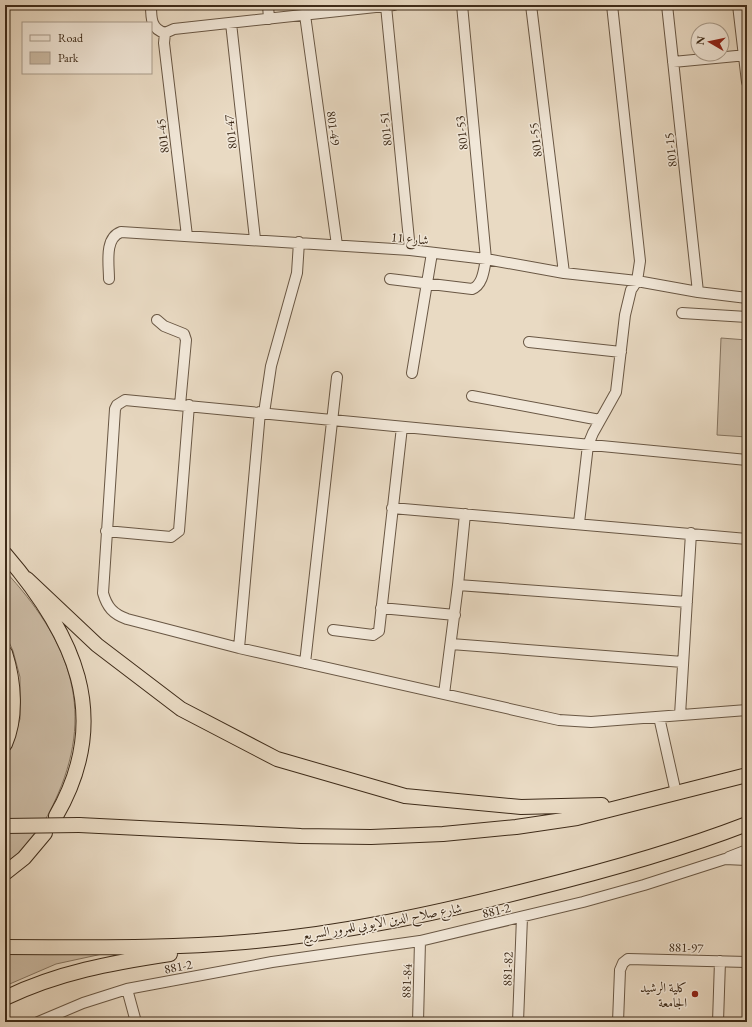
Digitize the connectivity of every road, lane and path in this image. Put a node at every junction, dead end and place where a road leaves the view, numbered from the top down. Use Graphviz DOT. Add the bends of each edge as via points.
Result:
graph roads {
  1 [pos="151,5"];
  2 [pos="268,5"];
  3 [pos="390,5"];
  4 [pos="462,5"];
  5 [pos="531,5"];
  6 [pos="612,5"];
  7 [pos="667,5"];
  8 [pos="738,5"];
  9 [pos="346,8"];
  10 [pos="305,15"];
  11 [pos="269,18"];
  12 [pos="152,22"];
  13 [pos="232,23"];
  14 [pos="153,28"];
  15 [pos="165,33"];
  16 [pos="746,55"];
  17 [pos="673,62"];
  18 [pos="747,82"];
  19 [pos="187,236"];
  20 [pos="255,239"];
  21 [pos="299,242"];
  22 [pos="337,245"];
  23 [pos="410,250"];
  24 [pos="432,253"];
  25 [pos="486,259"];
  26 [pos="564,273"];
  27 [pos="390,279"];
  28 [pos="109,280"];
  29 [pos="637,281"];
  30 [pos="427,283"];
  31 [pos="698,292"];
  32 [pos="747,298"];
  33 [pos="682,313"];
  34 [pos="747,317"];
  35 [pos="157,320"];
  36 [pos="529,342"];
  37 [pos="621,352"];
  38 [pos="412,373"];
  39 [pos="337,377"];
  40 [pos="472,396"];
  41 [pos="184,405"];
  42 [pos="262,413"];
  43 [pos="332,419"];
  44 [pos="600,420"];
  45 [pos="402,427"];
  46 [pos="588,445"];
  47 [pos="747,460"];
  48 [pos="392,508"];
  49 [pos="465,514"];
  50 [pos="579,523"];
  51 [pos="106,531"];
  52 [pos="692,533"];
  53 [pos="747,539"];
  54 [pos="5,554"];
  55 [pos="27,580"];
  56 [pos="458,585"];
  57 [pos="687,602"];
  58 [pos="381,608"];
  59 [pos="454,615"];
  60 [pos="333,630"];
  61 [pos="451,644"];
  62 [pos="239,648"];
  63 [pos="5,653"];
  64 [pos="683,662"];
  65 [pos="305,663"];
  66 [pos="444,694"];
  67 [pos="747,710"];
  68 [pos="680,715"];
  69 [pos="659,717"];
  70 [pos="5,744"];
  71 [pos="747,775"];
  72 [pos="676,793"];
  73 [pos="633,804"];
  74 [pos="56,816"];
  75 [pos="747,824"];
  76 [pos="5,826"];
  77 [pos="45,833"];
  78 [pos="747,850"];
  79 [pos="725,859"];
  80 [pos="747,860"];
  81 [pos="5,873"];
  82 [pos="522,917"];
  83 [pos="420,941"];
  84 [pos="246,942"];
  85 [pos="5,947"];
  86 [pos="720,961"];
  87 [pos="747,962"];
  88 [pos="127,989"];
  89 [pos="5,998"];
  90 [pos="38,1022"];
  91 [pos="136,1022"];
  92 [pos="418,1022"];
  93 [pos="518,1022"];
  94 [pos="618,1022"];
  95 [pos="718,1022"];
  1 -- 12 [label="street"];
  2 -- 11 [label="street"];
  3 -- 9 [label="street"];
  3 -- 23 [label="street, 801-51"];
  4 -- 25 [label="street, 801-53"];
  5 -- 26 [label="street, 801-55"];
  6 -- 29 [label="street" via="640,261"];
  7 -- 17 [label="street, 801-15"];
  8 -- 16 [label="street"];
  9 -- 10 [label="street"];
  10 -- 11 [label="street"];
  10 -- 22 [label="street, 801-49"];
  11 -- 13 [label="street"];
  13 -- 15 [label="street" via="174,29"];
  13 -- 20 [label="street, 801-47"];
  14 -- 15 [label="street"];
  15 -- 19 [label="street, 801-45" via="164,43"];
  16 -- 17 [label="street"];
  16 -- 18 [label="street"];
  17 -- 31 [label="street, 801-15"];
  19 -- 20 [label="street, شارع 11"];
  19 -- 28 [label="street, شارع 11" via="121,232 114,234 110,242"];
  20 -- 21 [label="street, شارع 11"];
  21 -- 22 [label="street, شارع 11"];
  21 -- 42 [label="street" via="297,273 271,366"];
  22 -- 23 [label="street, شارع 11"];
  23 -- 24 [label="street, شارع 11"];
  24 -- 25 [label="street, شارع 11"];
  24 -- 30 [label="street"];
  25 -- 26 [label="street, شارع 11"];
  25 -- 30 [label="street" via="477,287 472,289"];
  26 -- 29 [label="street, شارع 11"];
  27 -- 30 [label="street"];
  29 -- 31 [label="street, شارع 11"];
  29 -- 37 [label="street" via="631,290 625,315"];
  30 -- 38 [label="street"];
  31 -- 32 [label="street, شارع 11"];
  33 -- 34 [label="street"];
  35 -- 41 [label="street" via="164,326 184,334 186,340"];
  36 -- 37 [label="street"];
  37 -- 44 [label="street" via="616,392"];
  39 -- 43 [label="street"];
  40 -- 44 [label="street"];
  41 -- 42 [label="street"];
  41 -- 51 [label="street" via="125,400 117,405"];
  41 -- 51 [label="street" via="179,531 171,537"];
  42 -- 43 [label="street"];
  42 -- 62 [label="street"];
  43 -- 45 [label="street"];
  43 -- 65 [label="street"];
  44 -- 46 [label="street"];
  45 -- 46 [label="street"];
  45 -- 48 [label="street"];
  46 -- 47 [label="street"];
  46 -- 50 [label="street"];
  48 -- 49 [label="street"];
  48 -- 58 [label="street"];
  49 -- 50 [label="street"];
  49 -- 56 [label="street"];
  50 -- 52 [label="street"];
  51 -- 62 [label="street" via="103,593 110,610 127,619"];
  52 -- 53 [label="street"];
  52 -- 57 [label="street"];
  54 -- 55 [label="highway"];
  55 -- 73 [label="highway" via="97,645 181,709 277,759 405,796 548,808"];
  55 -- 74 [label="highway" via="64,638 75,664 82,692 80,750 73,780"];
  56 -- 57 [label="street"];
  56 -- 59 [label="street"];
  57 -- 64 [label="street"];
  58 -- 59 [label="street"];
  58 -- 60 [label="street" via="379,631 375,634"];
  59 -- 61 [label="street"];
  61 -- 64 [label="street"];
  61 -- 66 [label="street"];
  62 -- 65 [label="street"];
  63 -- 70 [label="highway" via="11,675 13,707"];
  64 -- 68 [label="street"];
  65 -- 66 [label="street"];
  66 -- 69 [label="street" via="569,722"];
  67 -- 68 [label="street"];
  68 -- 69 [label="street"];
  69 -- 72 [label="street"];
  71 -- 72 [label="highway"];
  72 -- 73 [label="highway"];
  73 -- 76 [label="highway, bridge" via="571,819 509,828 371,837 86,825"];
  75 -- 84 [label="highway, شارع صلاح الدين الايوبي للمرور السريع" via="665,853 486,901 384,922"];
  77 -- 81 [label="highway" via="24,858"];
  78 -- 79 [label="street"];
  79 -- 80 [label="street, 881-2"];
  79 -- 82 [label="street, 881-2" via="644,885"];
  82 -- 83 [label="street, 881-2"];
  82 -- 93 [label="street, 881-82"];
  83 -- 88 [label="street, 881-2" via="272,962"];
  83 -- 92 [label="street, 881-84"];
  84 -- 85 [label="highway, شارع صلاح الدين الايوبي للمرور السريع" via="158,947"];
  84 -- 89 [label="highway" via="89,968 41,982"];
  86 -- 87 [label="street, 881-97"];
  86 -- 94 [label="street, 881-97" via="625,961 620,970"];
  86 -- 95 [label="street"];
  88 -- 90 [label="street, 881-2" via="82,1003"];
  88 -- 91 [label="street"];
}
